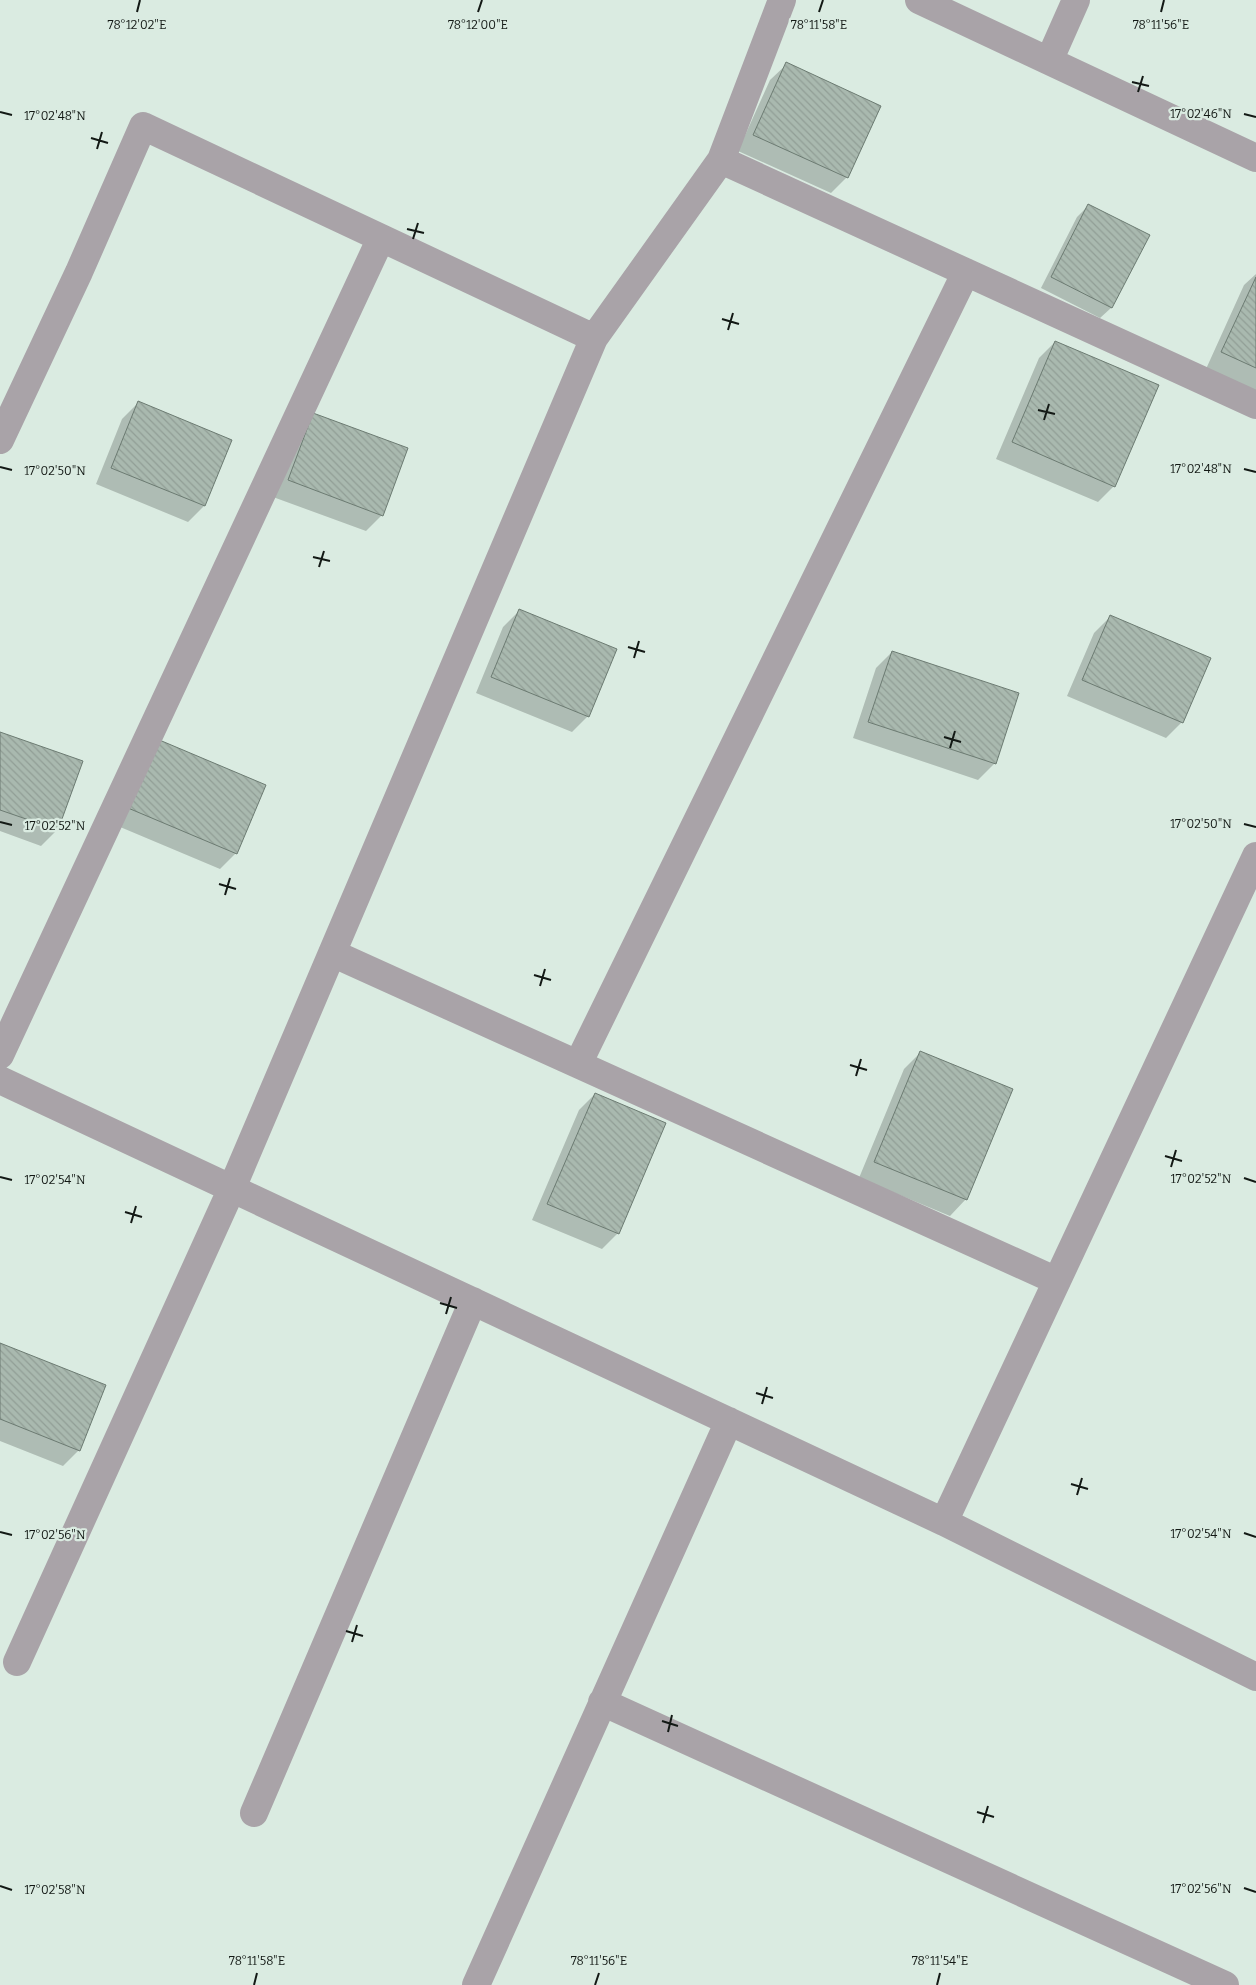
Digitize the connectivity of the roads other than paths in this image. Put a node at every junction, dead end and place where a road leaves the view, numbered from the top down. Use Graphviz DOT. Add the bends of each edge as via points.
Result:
graph roads {
  1 [pos="782,0"];
  2 [pos="919,0"];
  3 [pos="1076,0"];
  4 [pos="1048,61"];
  5 [pos="1256,158"];
  6 [pos="721,160"];
  7 [pos="382,238"];
  8 [pos="966,272"];
  9 [pos="594,338"];
  10 [pos="1256,404"];
  11 [pos="0,440"];
  12 [pos="1256,856"];
  13 [pos="332,953"];
  14 [pos="0,1055"];
  15 [pos="578,1064"];
  16 [pos="0,1080"];
  17 [pos="232,1188"];
  18 [pos="1057,1281"];
  19 [pos="473,1301"];
  20 [pos="728,1421"];
  21 [pos="944,1522"];
  22 [pos="17,1662"];
  23 [pos="1256,1677"];
  24 [pos="602,1702"];
  25 [pos="254,1813"];
  26 [pos="476,1985"];
  27 [pos="1225,1985"];
  1 -- 6 [label="street"];
  2 -- 4 [label="street"];
  3 -- 4 [label="street"];
  4 -- 5 [label="street"];
  6 -- 8 [label="street"];
  6 -- 9 [label="street"];
  7 -- 9 [label="street"];
  7 -- 11 [label="street" via="143,126"];
  7 -- 14 [label="street"];
  8 -- 10 [label="street"];
  8 -- 15 [label="street"];
  9 -- 13 [label="street"];
  12 -- 18 [label="street"];
  13 -- 15 [label="street"];
  13 -- 17 [label="street"];
  15 -- 18 [label="street"];
  16 -- 17 [label="street"];
  17 -- 19 [label="street"];
  17 -- 22 [label="street"];
  18 -- 21 [label="street"];
  19 -- 20 [label="street"];
  19 -- 25 [label="street"];
  20 -- 21 [label="street"];
  20 -- 24 [label="street"];
  21 -- 23 [label="street"];
  24 -- 26 [label="street"];
  24 -- 27 [label="street"];
}
